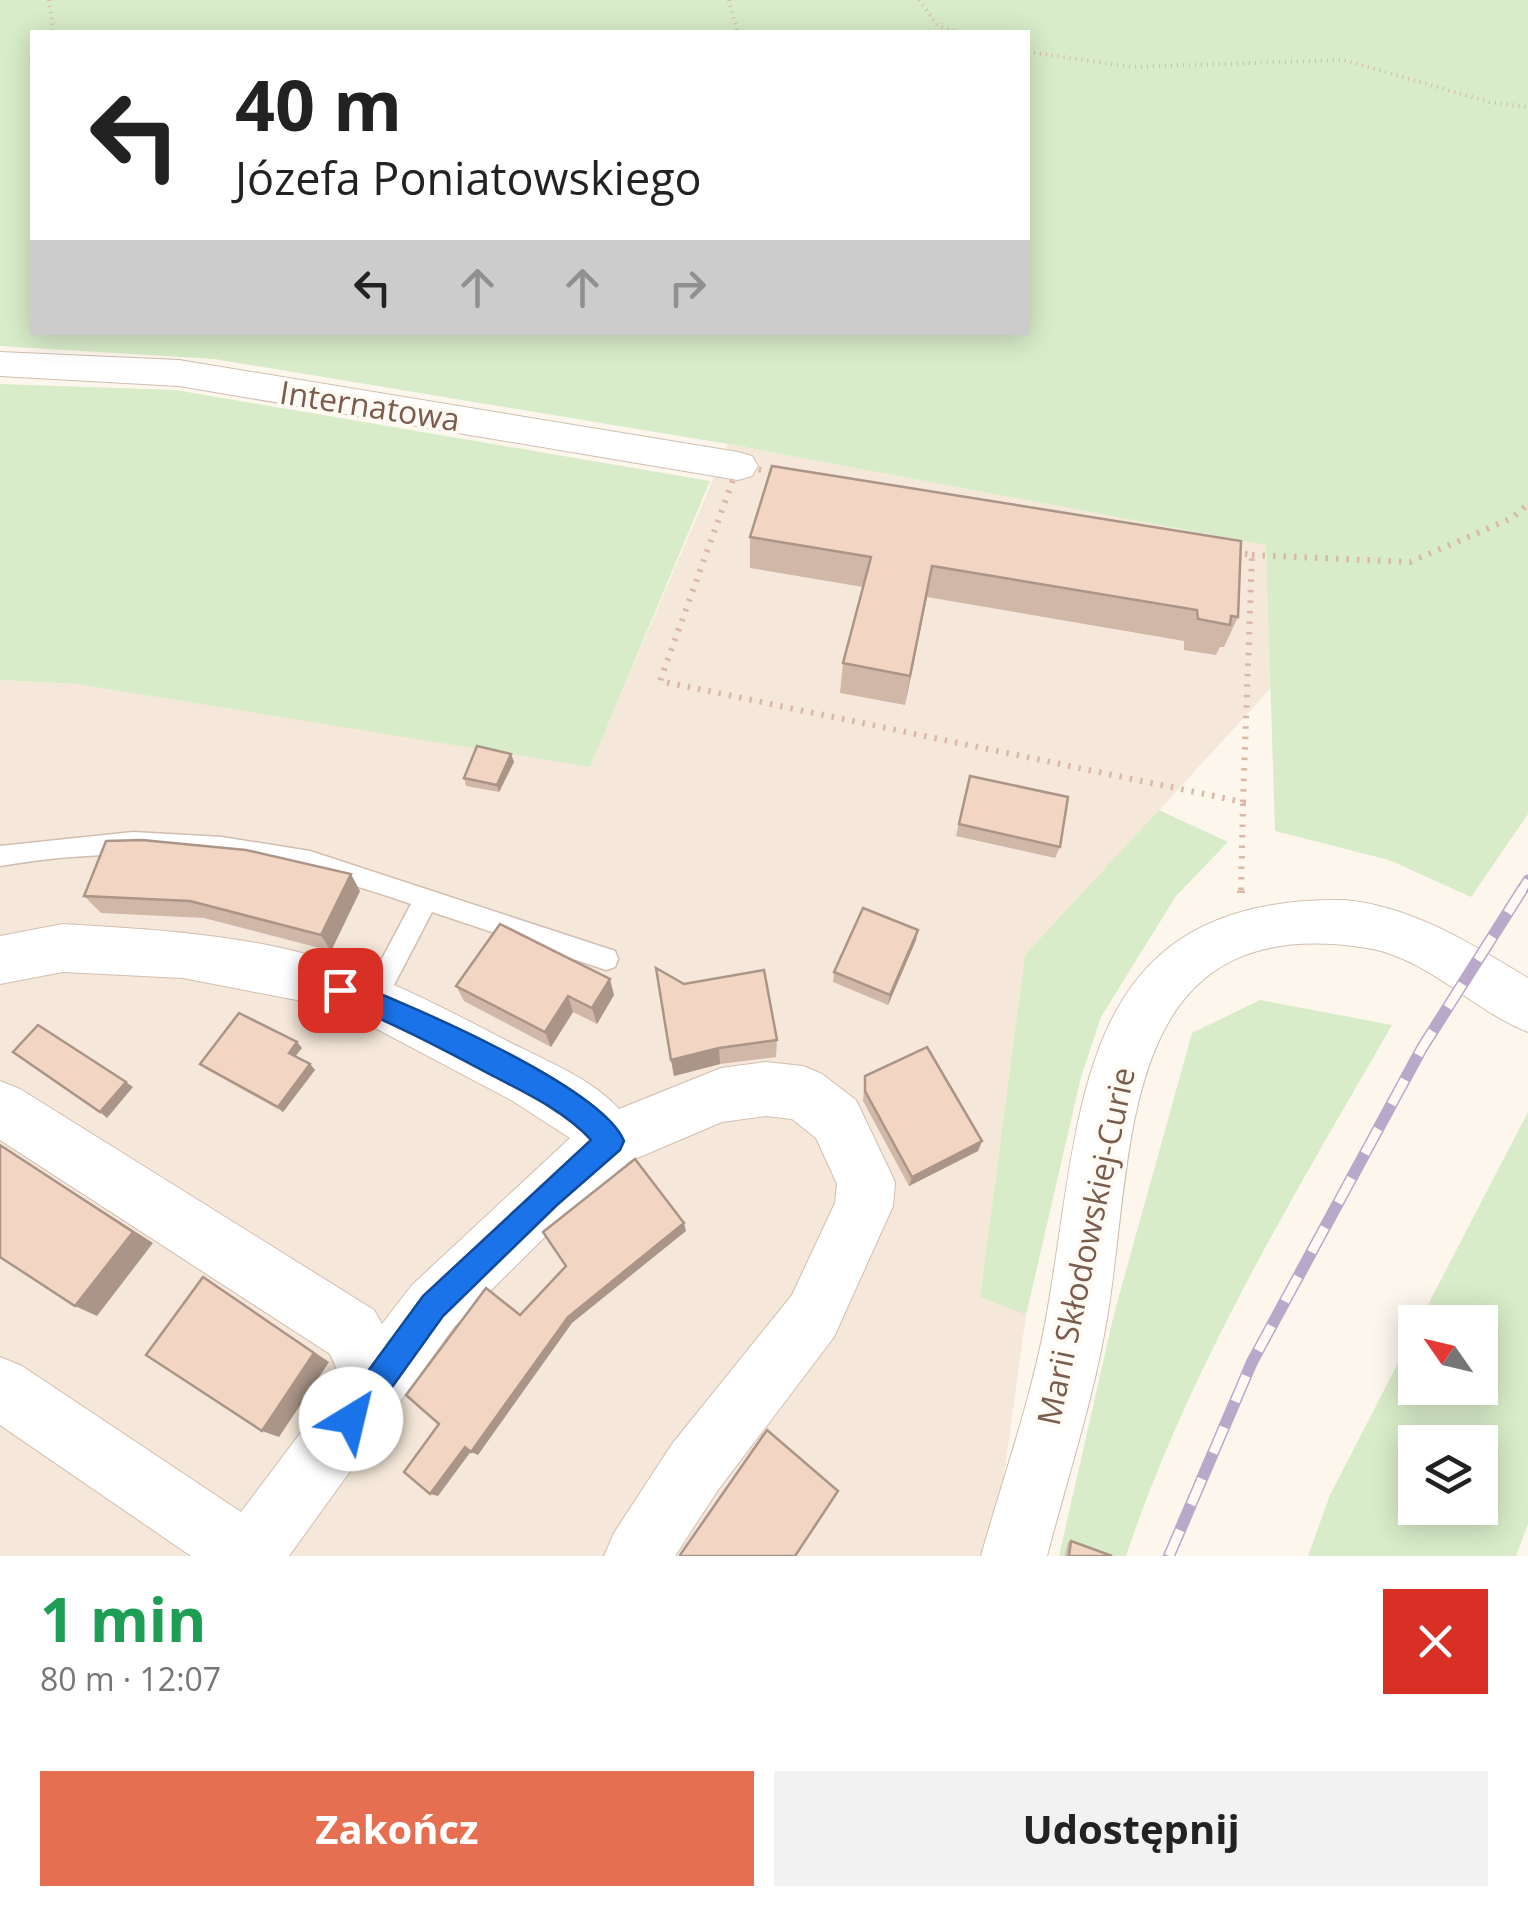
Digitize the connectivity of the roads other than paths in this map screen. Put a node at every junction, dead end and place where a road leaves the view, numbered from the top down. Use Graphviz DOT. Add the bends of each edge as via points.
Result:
graph roads {
  1 [pos="0,364"];
  2 [pos="738,466"];
  3 [pos="0,856"];
  4 [pos="426,899"];
  5 [pos="606,959"];
  6 [pos="0,960"];
  7 [pos="372,1002"];
  8 [pos="1528,1007"];
  9 [pos="0,1108"];
  10 [pos="610,1141"];
  11 [pos="0,1388"];
  12 [pos="372,1390"];
  13 [pos="249,1556"];
  14 [pos="637,1556"];
  15 [pos="1014,1556"];
  1 -- 2 [label="street, Internatowa" via="180,374"];
  3 -- 4 [label="lane" via="171,842 304,862"];
  4 -- 5 [label="lane"];
  4 -- 7 [label="lane"];
  6 -- 7 [label="street" via="63,948 183,954 307,978"];
  7 -- 10 [label="street" via="530,1081 591,1120"];
  8 -- 15 [label="street, Marii Skłodowskiej-Curie" via="1418,941 1354,922 1246,934 1204,950 1164,986 1135,1025 1117,1073 1102,1130 1072,1342"];
  9 -- 12 [label="street" via="352,1332 372,1365"];
  10 -- 12 [label="street" via="433,1306"];
  10 -- 14 [label="street" via="721,1096 766,1089 803,1093 836,1120 866,1182 864,1206 813,1316 695,1467"];
  11 -- 13 [label="street"];
  12 -- 13 [label="street"];
}
